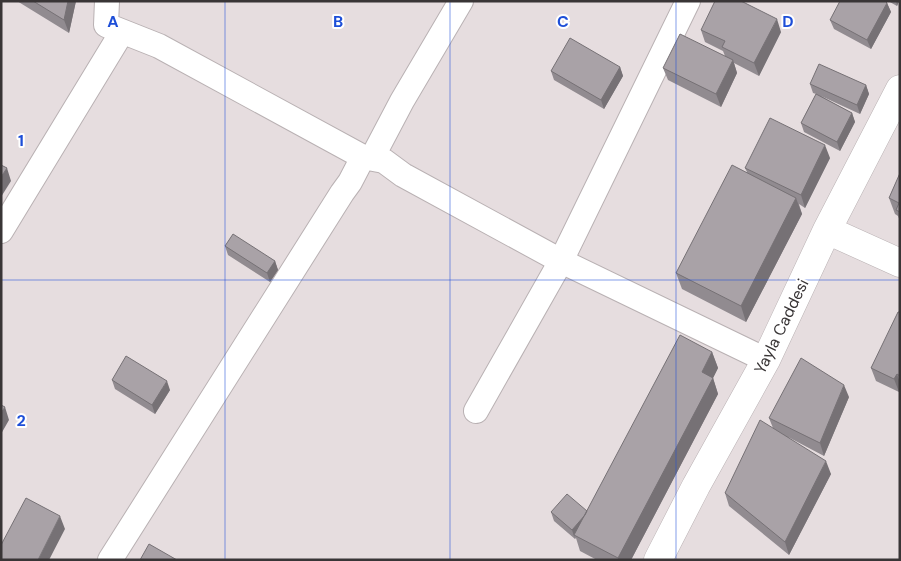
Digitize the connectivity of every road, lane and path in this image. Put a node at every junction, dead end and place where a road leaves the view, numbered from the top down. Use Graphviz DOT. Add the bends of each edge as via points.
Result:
graph roads {
  1 [pos="107,1"];
  2 [pos="461,1"];
  3 [pos="688,1"];
  4 [pos="122,32"];
  5 [pos="900,89"];
  6 [pos="368,157"];
  7 [pos="828,230"];
  8 [pos="1,231"];
  9 [pos="561,261"];
  10 [pos="900,263"];
  11 [pos="766,360"];
  12 [pos="476,411"];
  13 [pos="110,560"];
  14 [pos="658,560"];
  1 -- 4 [label="street" via="106,25"];
  2 -- 6 [label="street"];
  3 -- 9 [label="street"];
  4 -- 6 [label="street" via="159,46"];
  4 -- 8 [label="street"];
  5 -- 7 [label="street, Yayla Caddesi"];
  6 -- 9 [label="street" via="384,161 403,175"];
  6 -- 13 [label="street"];
  7 -- 10 [label="street"];
  7 -- 11 [label="street, Yayla Caddesi"];
  9 -- 11 [label="street"];
  9 -- 12 [label="street"];
  11 -- 14 [label="street, Yayla Caddesi"];
}
